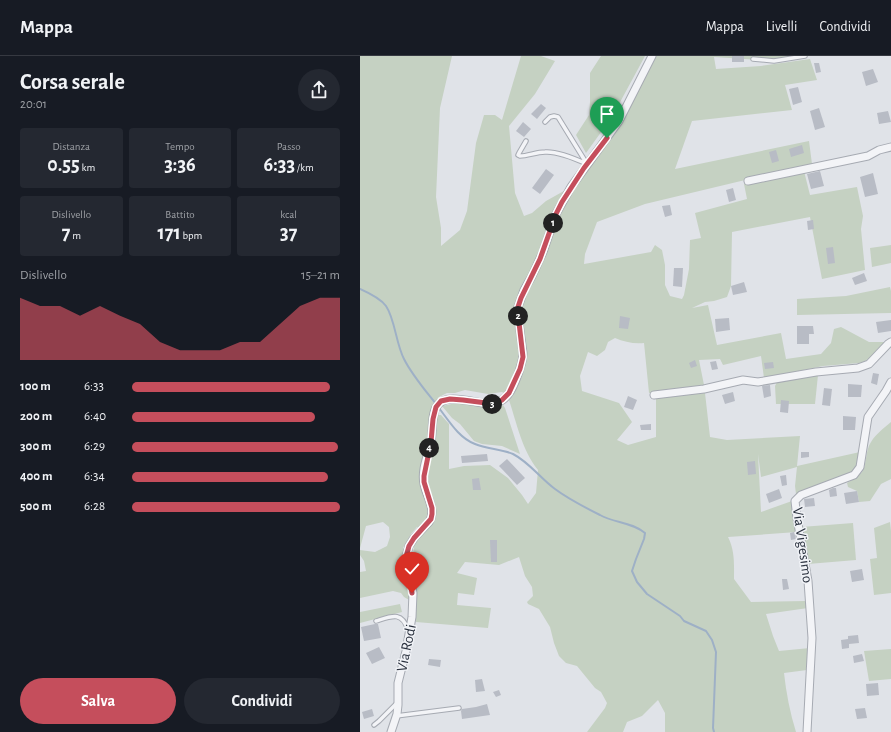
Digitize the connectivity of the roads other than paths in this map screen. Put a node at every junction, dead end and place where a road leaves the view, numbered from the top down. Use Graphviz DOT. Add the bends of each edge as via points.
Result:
graph roads {
  1 [pos="652,56"];
  2 [pos="805,56"];
  3 [pos="753,59"];
  4 [pos="545,122"];
  5 [pos="526,141"];
  6 [pos="891,147"];
  7 [pos="588,164"];
  8 [pos="748,181"];
  9 [pos="891,342"];
  10 [pos="891,382"];
  11 [pos="654,395"];
  12 [pos="376,621"];
  13 [pos="410,635"];
  14 [pos="398,702"];
  15 [pos="459,708"];
  16 [pos="396,716"];
  17 [pos="374,725"];
  18 [pos="391,732"];
  19 [pos="807,732"];
  1 -- 7 [label="street, Via Rodi" via="619,121"];
  2 -- 3 [label="lane" via="774,61"];
  4 -- 7 [label="lane" via="550,117 558,117"];
  5 -- 7 [label="lane" via="518,153 520,156 551,152"];
  6 -- 8 [label="street" via="868,156"];
  7 -- 13 [label="street, Via Rodi" via="556,214 544,252 521,298 518,314 523,357 512,388 505,398 494,404 454,399 439,403 436,407 424,476 432,514 431,519 409,546 406,557 412,593"];
  9 -- 11 [label="street" via="869,364 858,368 758,382 743,380 704,389"];
  10 -- 19 [label="street, Via Vigesimo" via="868,417 860,467 854,475 801,495 795,501 808,581 812,638"];
  12 -- 13 [label="lane" via="399,617 404,620"];
  13 -- 14 [label="street, Via Rodi" via="398,683"];
  14 -- 16 [label="street, Via Rodi"];
  14 -- 17 [label="lane"];
  15 -- 16 [label="lane"];
  16 -- 18 [label="street, Via Rodi"];
}
